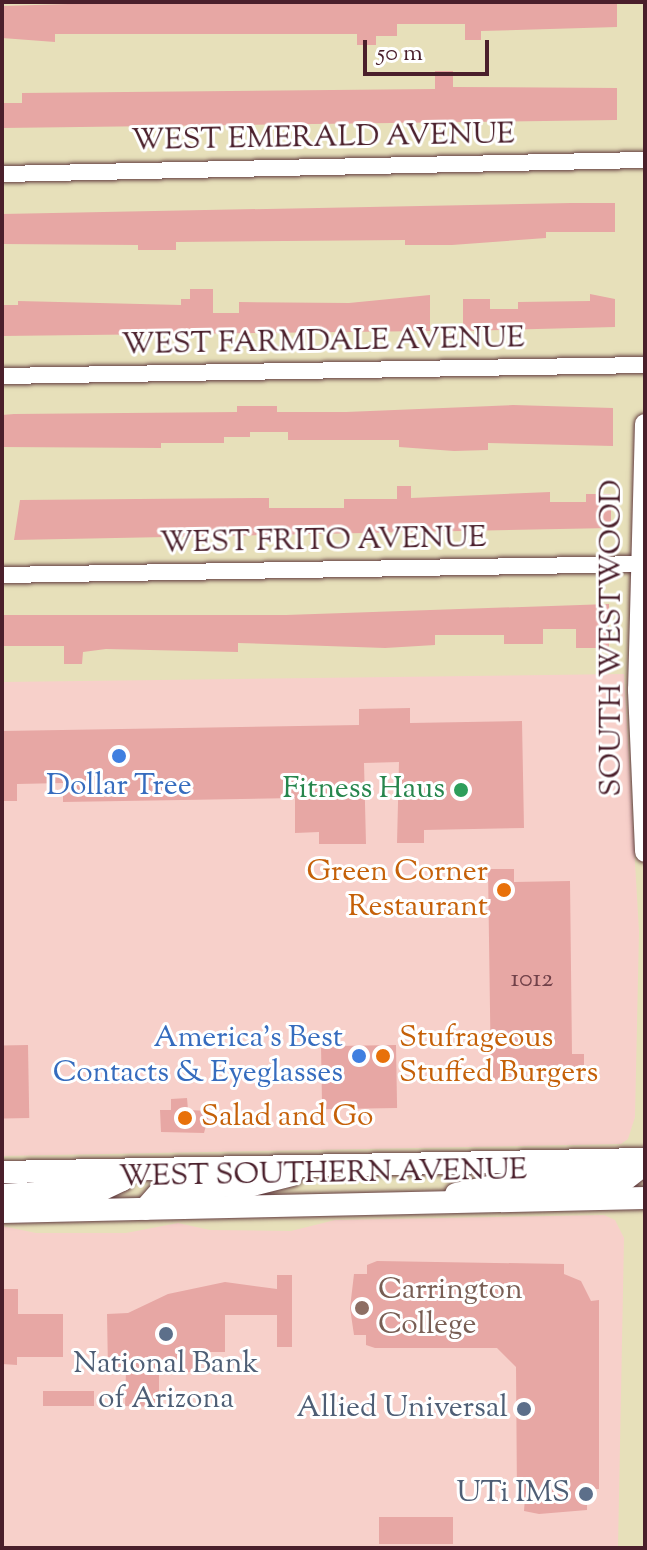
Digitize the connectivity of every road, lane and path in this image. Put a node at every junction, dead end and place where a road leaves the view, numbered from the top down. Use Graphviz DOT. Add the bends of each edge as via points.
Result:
graph roads {
  1 [pos="645,160"];
  2 [pos="2,174"];
  3 [pos="645,365"];
  4 [pos="2,376"];
  5 [pos="645,424"];
  6 [pos="643,564"];
  7 [pos="2,575"];
  8 [pos="645,852"];
  9 [pos="645,1162"];
  10 [pos="332,1165"];
  11 [pos="129,1169"];
  12 [pos="2,1172"];
  13 [pos="2,1195"];
  14 [pos="645,1198"];
  15 [pos="441,1203"];
  16 [pos="145,1209"];
  17 [pos="2,1212"];
  1 -- 2 [label="street, WEST EMERALD AVENUE"];
  3 -- 4 [label="street, WEST FARMDALE AVENUE"];
  5 -- 6 [label="street, SOUTH WESTWOOD"];
  6 -- 7 [label="street, WEST FRITO AVENUE"];
  6 -- 8 [label="street, SOUTH WESTWOOD" via="638,761"];
  9 -- 10 [label="main road, WEST SOUTHERN AVENUE"];
  9 -- 15 [label="main road" via="623,1181 488,1185"];
  10 -- 11 [label="main road, WEST SOUTHERN AVENUE"];
  10 -- 16 [label="main road" via="252,1185 163,1188"];
  11 -- 12 [label="main road, WEST SOUTHERN AVENUE"];
  11 -- 13 [label="main road" via="122,1180 103,1189"];
  14 -- 15 [label="main road, WEST SOUTHERN AVENUE"];
  15 -- 16 [label="main road, WEST SOUTHERN AVENUE"];
  16 -- 17 [label="main road, WEST SOUTHERN AVENUE"];
}
